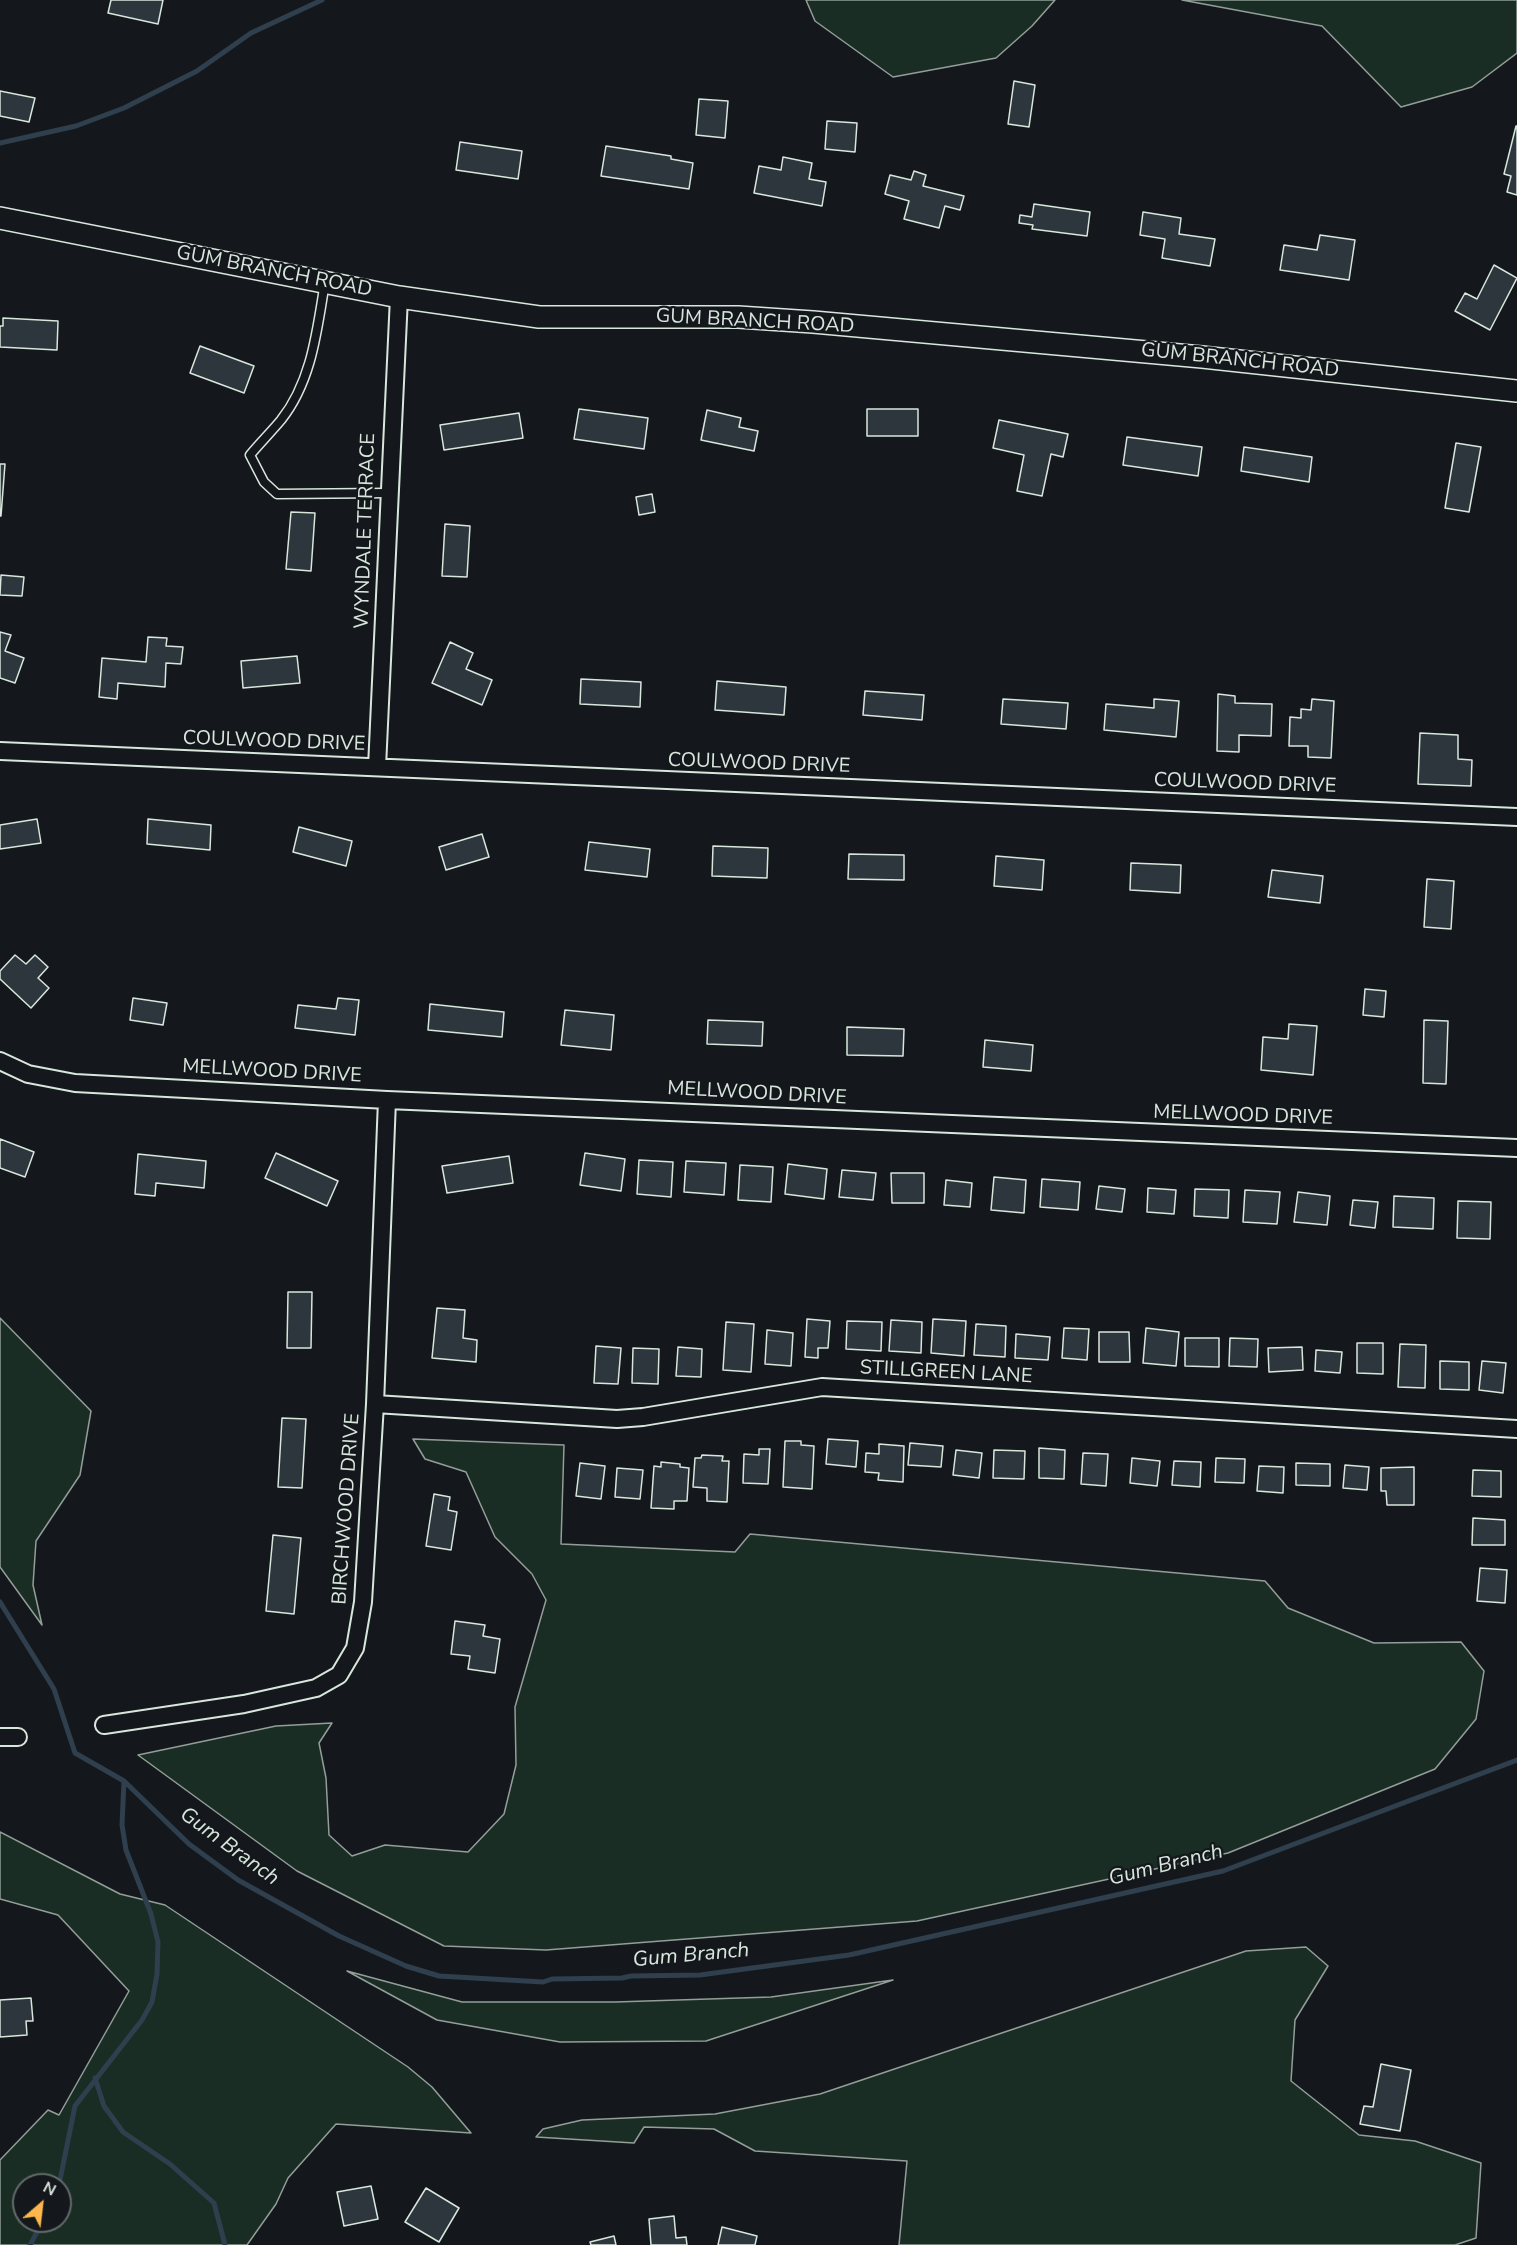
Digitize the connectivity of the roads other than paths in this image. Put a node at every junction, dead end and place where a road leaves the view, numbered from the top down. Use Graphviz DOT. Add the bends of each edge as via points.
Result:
graph roads {
  1 [pos="0,218"];
  2 [pos="325,282"];
  3 [pos="399,297"];
  4 [pos="1517,391"];
  5 [pos="388,493"];
  6 [pos="0,751"];
  7 [pos="377,767"];
  8 [pos="1517,817"];
  9 [pos="0,1061"];
  10 [pos="387,1100"];
  11 [pos="1517,1148"];
  12 [pos="375,1404"];
  13 [pos="1517,1430"];
  14 [pos="105,1725"];
  15 [pos="0,1737"];
  16 [pos="18,1737"];
  1 -- 2 [label="street, GUM BRANCH ROAD"];
  2 -- 3 [label="street, GUM BRANCH ROAD"];
  2 -- 5 [label="lane" via="313,351 302,386 282,419 250,455 264,482 277,494"];
  3 -- 4 [label="street, GUM BRANCH ROAD" via="539,317 738,317 813,322 1202,357"];
  3 -- 5 [label="street, WYNDALE TERRACE"];
  5 -- 7 [label="street, WYNDALE TERRACE"];
  6 -- 7 [label="street, COULWOOD DRIVE"];
  7 -- 8 [label="street, COULWOOD DRIVE"];
  9 -- 10 [label="street, MELLWOOD DRIVE" via="28,1074 75,1083"];
  10 -- 11 [label="street, MELLWOOD DRIVE"];
  10 -- 12 [label="street, BIRCHWOOD DRIVE"];
  12 -- 13 [label="street, STILLGREEN LANE" via="626,1418 822,1387"];
  12 -- 14 [label="street, BIRCHWOOD DRIVE" via="359,1631 355,1648 339,1675 316,1688 274,1699"];
  15 -- 16 [label="street"];
}
